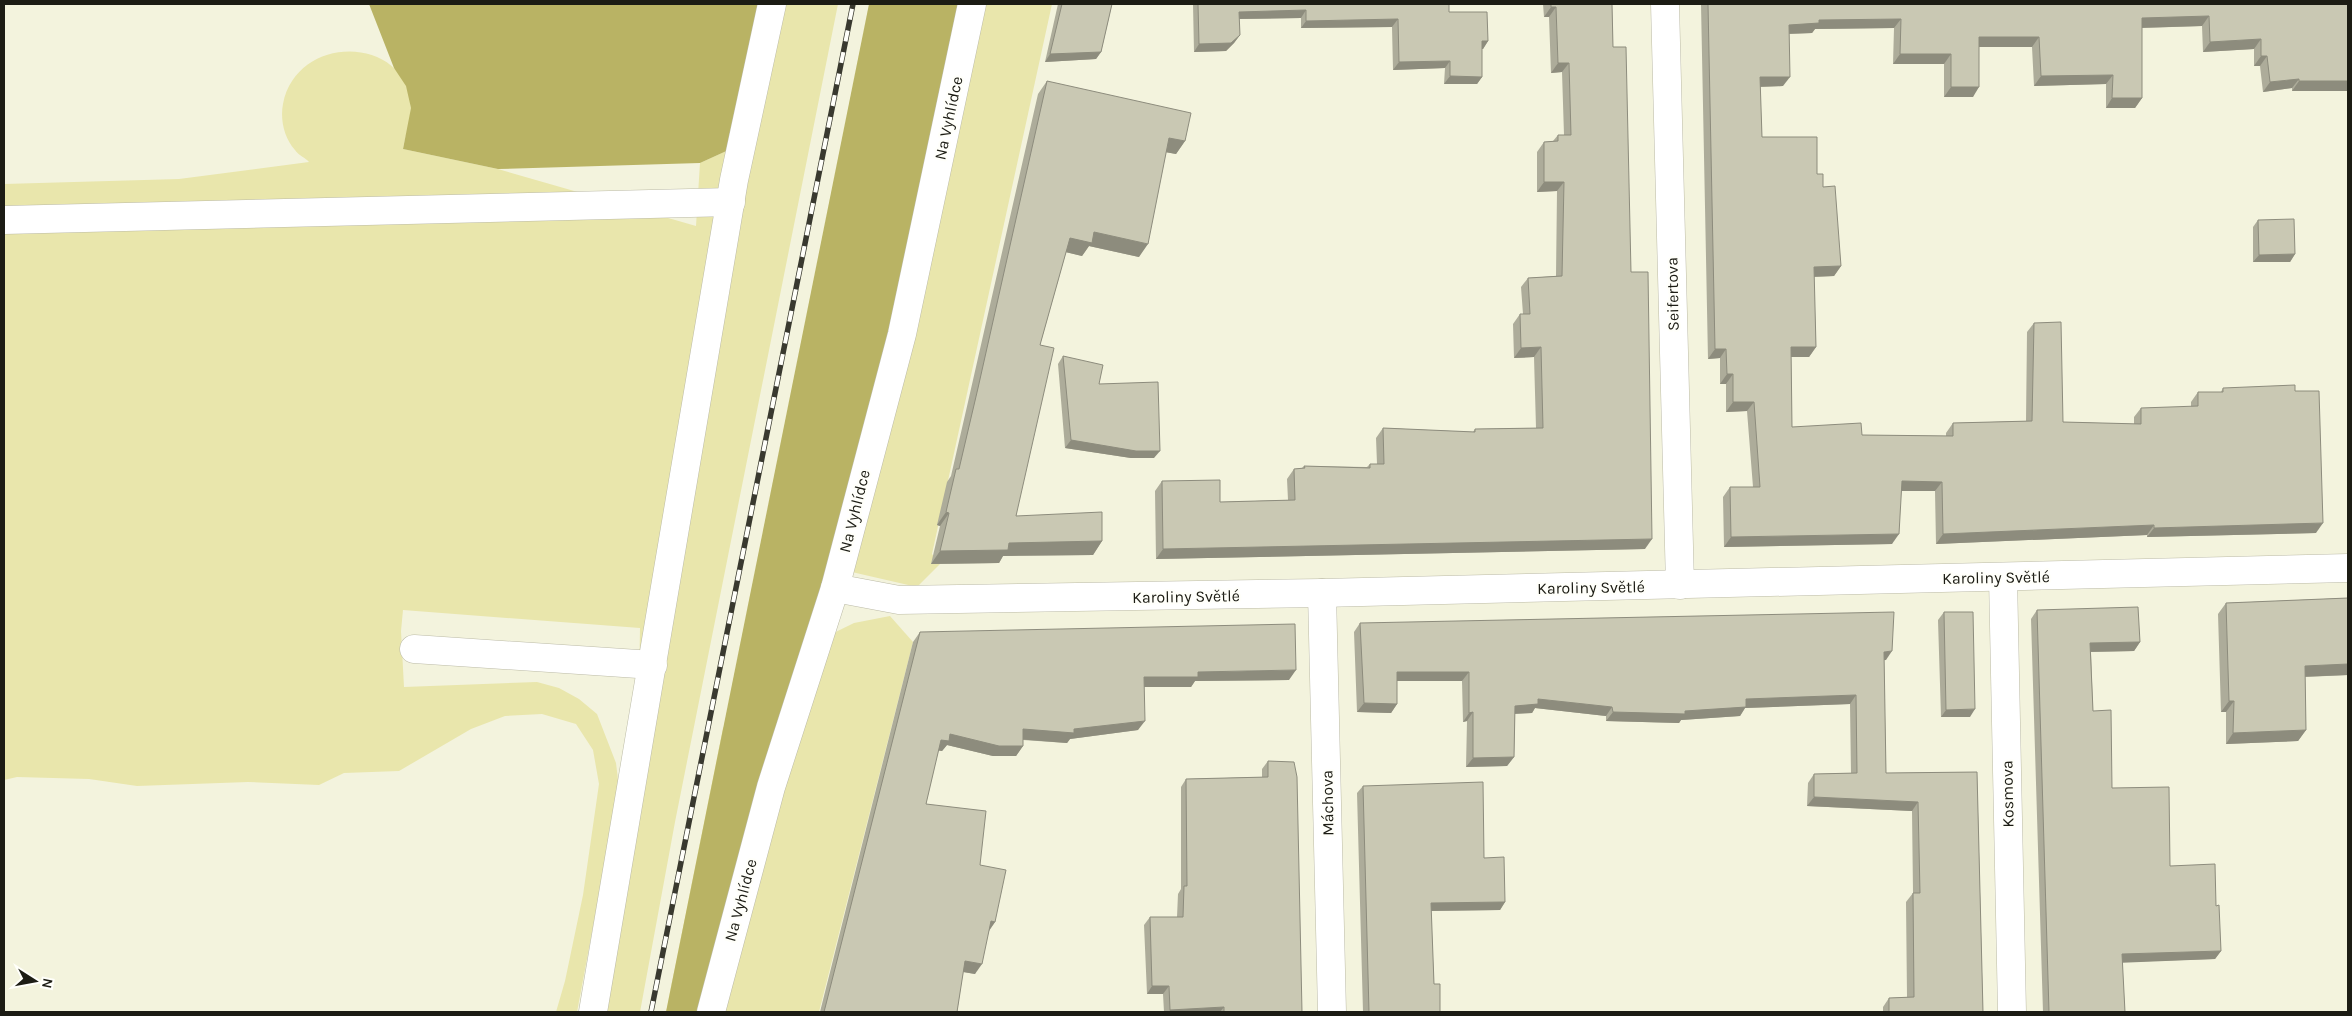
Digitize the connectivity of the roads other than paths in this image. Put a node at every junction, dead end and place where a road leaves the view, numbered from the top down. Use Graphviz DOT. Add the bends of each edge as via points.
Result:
graph roads {
  1 [pos="772,4"];
  2 [pos="972,4"];
  3 [pos="1665,4"];
  4 [pos="731,202"];
  5 [pos="4,220"];
  6 [pos="2348,568"];
  7 [pos="2003,577"];
  8 [pos="1680,585"];
  9 [pos="835,588"];
  10 [pos="1322,593"];
  11 [pos="414,649"];
  12 [pos="653,665"];
  13 [pos="593,1012"];
  14 [pos="711,1012"];
  15 [pos="1332,1012"];
  16 [pos="2012,1012"];
  1 -- 4 [label="street"];
  2 -- 9 [label="street, Na Vyhlídce" via="902,334"];
  3 -- 8 [label="street, Seifertova"];
  4 -- 5 [label="street"];
  4 -- 12 [label="street"];
  6 -- 7 [label="street, Karoliny Světlé"];
  7 -- 8 [label="street, Karoliny Světlé"];
  7 -- 16 [label="street, Kosmova"];
  8 -- 10 [label="street, Karoliny Světlé"];
  9 -- 10 [label="street, Karoliny Světlé" via="899,600"];
  9 -- 14 [label="street, Na Vyhlídce" via="771,787"];
  10 -- 15 [label="street, Máchova"];
  11 -- 12 [label="street"];
  12 -- 13 [label="street"];
}
